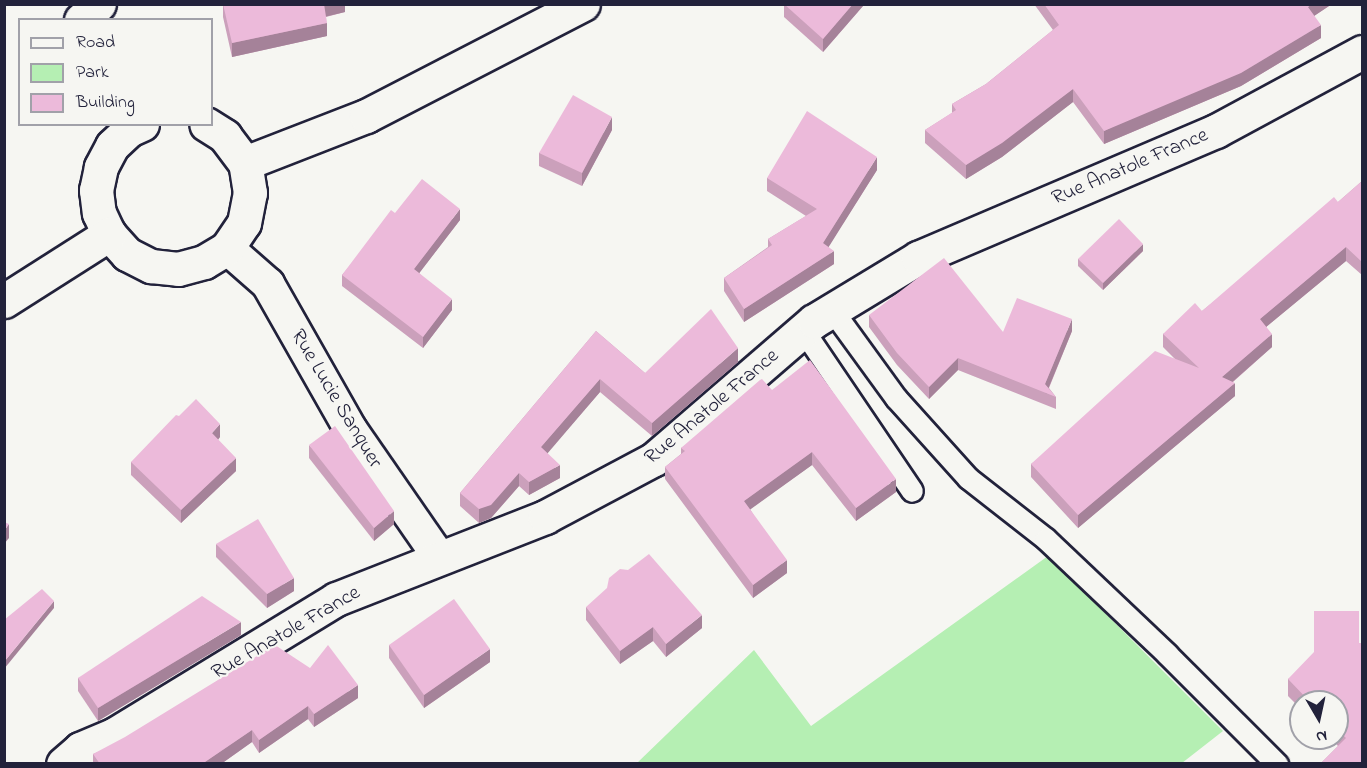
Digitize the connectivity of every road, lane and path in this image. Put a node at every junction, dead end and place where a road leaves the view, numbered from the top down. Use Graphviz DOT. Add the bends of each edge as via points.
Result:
graph roads {
  1 [pos="62,4"];
  2 [pos="99,4"];
  3 [pos="583,4"];
  4 [pos="74,18"];
  5 [pos="83,18"];
  6 [pos="1362,52"];
  7 [pos="138,126"];
  8 [pos="209,126"];
  9 [pos="244,163"];
  10 [pos="109,234"];
  11 [pos="227,248"];
  12 [pos="4,301"];
  13 [pos="832,310"];
  14 [pos="803,330"];
  15 [pos="912,491"];
  16 [pos="439,557"];
  17 [pos="63,764"];
  18 [pos="1276,764"];
  1 -- 4 [label="street"];
  2 -- 5 [label="street"];
  3 -- 9 [label="street" via="366,116"];
  6 -- 13 [label="street, Rue Anatole France" via="1216,131 918,258"];
  7 -- 10 [label="street" via="112,146 101,167 96,190 99,213"];
  8 -- 9 [label="street" via="225,136"];
  9 -- 11 [label="street" via="250,193 244,223"];
  10 -- 11 [label="street" via="127,254 151,266 178,269 204,262"];
  10 -- 12 [label="street"];
  11 -- 16 [label="street, Rue Lucie Sanquer" via="268,284 351,430"];
  13 -- 14 [label="street, Rue Anatole France"];
  13 -- 18 [label="lane" via="896,398 968,478 1046,539"];
  14 -- 15 [label="lane"];
  14 -- 16 [label="street, Rue Anatole France" via="654,459 545,517"];
  16 -- 17 [label="street, Rue Anatole France" via="336,599 115,734 80,749"];
}
